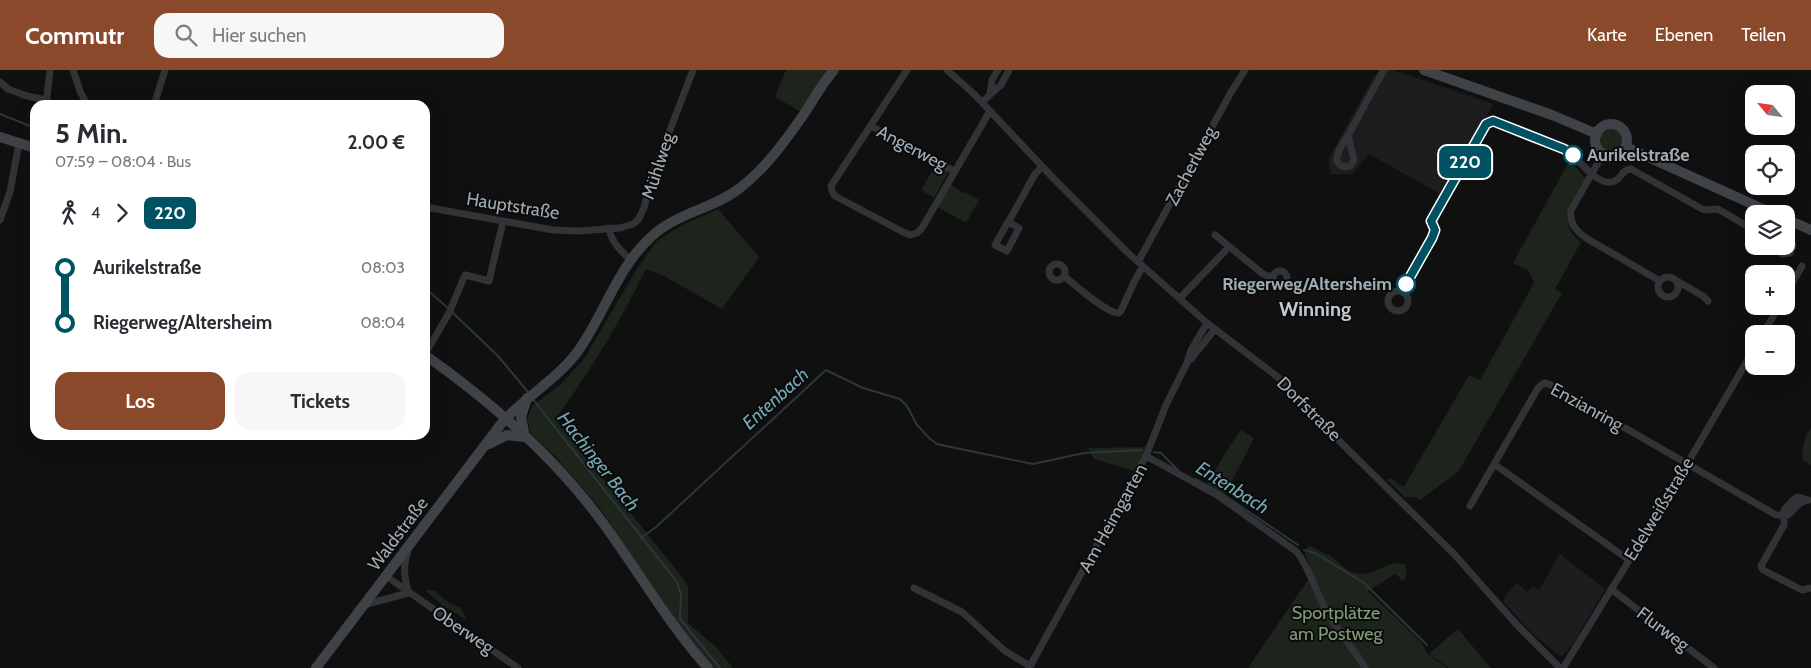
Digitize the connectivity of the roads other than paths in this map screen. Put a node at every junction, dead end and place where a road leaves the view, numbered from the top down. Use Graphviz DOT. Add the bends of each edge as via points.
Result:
graph roads {
  1 [pos="50,70"];
  2 [pos="73,70"];
  3 [pos="165,70"];
  4 [pos="693,70"];
  5 [pos="834,70"];
  6 [pos="907,70"];
  7 [pos="947,70"];
  8 [pos="998,70"];
  9 [pos="1009,70"];
  10 [pos="1245,70"];
  11 [pos="1384,70"];
  12 [pos="1424,70"];
  13 [pos="0,82"];
  14 [pos="990,94"];
  15 [pos="38,100"];
  16 [pos="46,100"];
  17 [pos="85,100"];
  18 [pos="156,100"];
  19 [pos="982,102"];
  20 [pos="990,110"];
  21 [pos="870,126"];
  22 [pos="1597,134"];
  23 [pos="1348,135"];
  24 [pos="0,137"];
  25 [pos="19,143"];
  26 [pos="30,145"];
  27 [pos="1626,147"];
  28 [pos="1603,154"];
  29 [pos="1042,167"];
  30 [pos="954,171"];
  31 [pos="1592,173"];
  32 [pos="1754,205"];
  33 [pos="430,208"];
  34 [pos="0,220"];
  35 [pos="503,222"];
  36 [pos="1008,222"];
  37 [pos="1795,223"];
  38 [pos="1745,225"];
  39 [pos="609,228"];
  40 [pos="596,229"];
  41 [pos="1811,230"];
  42 [pos="1215,235"];
  43 [pos="1229,247"];
  44 [pos="631,260"];
  45 [pos="1140,264"];
  46 [pos="1802,266"];
  47 [pos="1064,276"];
  48 [pos="1273,278"];
  49 [pos="1795,278"];
  50 [pos="1676,281"];
  51 [pos="1660,282"];
  52 [pos="1402,292"];
  53 [pos="1180,298"];
  54 [pos="1708,301"];
  55 [pos="1207,323"];
  56 [pos="1215,329"];
  57 [pos="430,345"];
  58 [pos="430,358"];
  59 [pos="1187,363"];
  60 [pos="1745,364"];
  61 [pos="527,398"];
  62 [pos="492,407"];
  63 [pos="506,418"];
  64 [pos="525,437"];
  65 [pos="483,448"];
  66 [pos="1146,456"];
  67 [pos="1687,463"];
  68 [pos="1494,464"];
  69 [pos="1809,500"];
  70 [pos="1470,506"];
  71 [pos="1783,516"];
  72 [pos="412,541"];
  73 [pos="1629,560"];
  74 [pos="386,576"];
  75 [pos="914,588"];
  76 [pos="1811,588"];
  77 [pos="1611,589"];
  78 [pos="408,593"];
  79 [pos="364,605"];
  80 [pos="1029,667"];
  81 [pos="316,668"];
  82 [pos="518,668"];
  83 [pos="708,668"];
  84 [pos="1365,668"];
  85 [pos="1562,668"];
  86 [pos="1714,668"];
  1 -- 16 [label="street"];
  2 -- 17 [label="street"];
  3 -- 18 [label="street"];
  4 -- 39 [label="street, Mühlweg" via="670,126 640,216 632,224"];
  5 -- 44 [label="main road, Waldstraße" via="759,171 726,198 664,227"];
  6 -- 21 [label="street"];
  7 -- 19 [label="street, Dorfstraße"];
  8 -- 14 [label="street" via="992,80"];
  9 -- 14 [label="street" via="1001,85"];
  10 -- 45 [label="street, Zacherlweg"];
  11 -- 23 [label="street"];
  12 -- 22 [label="main road"];
  13 -- 15 [label="street" via="8,89"];
  14 -- 19 [label="street"];
  19 -- 20 [label="street, Dorfstraße"];
  20 -- 29 [label="street, Dorfstraße"];
  20 -- 30 [label="street"];
  21 -- 30 [label="street, Angerweg"];
  21 -- 30 [label="street" via="831,186 835,196 844,201 910,235 922,228"];
  22 -- 27 [label="main road" via="1604,127 1618,126 1625,132"];
  22 -- 28 [label="main road" via="1596,143"];
  24 -- 25 [label="main road"];
  25 -- 26 [label="main road"];
  25 -- 34 [label="street" via="10,192"];
  27 -- 28 [label="main road" via="1616,155"];
  27 -- 32 [label="main road"];
  28 -- 31 [label="street"];
  29 -- 36 [label="street"];
  29 -- 45 [label="street, Dorfstraße"];
  31 -- 38 [label="street" via="1604,182 1611,182 1631,169 1704,210 1718,209"];
  31 -- 51 [label="street" via="1571,210 1573,226 1578,233"];
  31 -- 52 [label="street" via="1572,152 1490,121 1431,221 1435,230 1432,238"];
  33 -- 35 [label="street, Hauptstraße"];
  35 -- 40 [label="street, Hauptstraße" via="553,230"];
  35 -- 57 [label="street" via="489,281 465,275 450,311"];
  37 -- 41 [label="main road"];
  39 -- 40 [label="street, Mühlweg"];
  39 -- 44 [label="street" via="618,248"];
  42 -- 43 [label="street"];
  43 -- 48 [label="street"];
  43 -- 53 [label="street"];
  44 -- 61 [label="main road, Waldstraße" via="578,350 561,371"];
  45 -- 47 [label="street, Zacherlweg" via="1118,313 1113,313"];
  45 -- 53 [label="street, Dorfstraße"];
  46 -- 49 [label="street"];
  50 -- 51 [label="street" via="1668,277"];
  50 -- 51 [label="street" via="1678,291 1670,297 1661,294"];
  50 -- 54 [label="street"];
  53 -- 55 [label="street, Dorfstraße"];
  55 -- 56 [label="street, Dorfstraße"];
  55 -- 59 [label="street, Am Heimgarten"];
  56 -- 59 [label="street, Am Heimgarten"];
  56 -- 85 [label="street, Dorfstraße" via="1279,378 1454,554 1516,625"];
  58 -- 62 [label="main road"];
  59 -- 66 [label="street, Am Heimgarten"];
  60 -- 67 [label="street, Edelweißstraße"];
  61 -- 63 [label="main road, Waldstraße"];
  61 -- 64 [label="main road" via="521,418"];
  62 -- 63 [label="main road"];
  62 -- 65 [label="main road" via="492,432"];
  63 -- 64 [label="main road"];
  63 -- 65 [label="main road, Waldstraße"];
  64 -- 65 [label="main road" via="507,435"];
  64 -- 83 [label="main road" via="595,512 685,643"];
  65 -- 72 [label="main road, Waldstraße"];
  66 -- 80 [label="street, Am Heimgarten"];
  66 -- 84 [label="street" via="1217,494 1297,552 1330,617"];
  67 -- 68 [label="street, Enzianring" via="1544,383"];
  67 -- 71 [label="street" via="1776,515"];
  67 -- 73 [label="street, Edelweißstraße"];
  68 -- 70 [label="street, Enzianring"];
  68 -- 73 [label="street"];
  69 -- 71 [label="street"];
  71 -- 76 [label="street" via="1784,525 1761,566 1802,590"];
  72 -- 74 [label="main road, Waldstraße"];
  72 -- 78 [label="street" via="404,560"];
  73 -- 77 [label="street, Edelweißstraße"];
  74 -- 78 [label="street, Oberweg"];
  74 -- 79 [label="main road, Waldstraße"];
  75 -- 80 [label="street" via="962,612 1005,651"];
  77 -- 85 [label="street, Edelweißstraße"];
  77 -- 86 [label="street, Flurweg"];
  78 -- 79 [label="street"];
  78 -- 82 [label="street, Oberweg"];
  79 -- 81 [label="main road, Waldstraße"];
}
